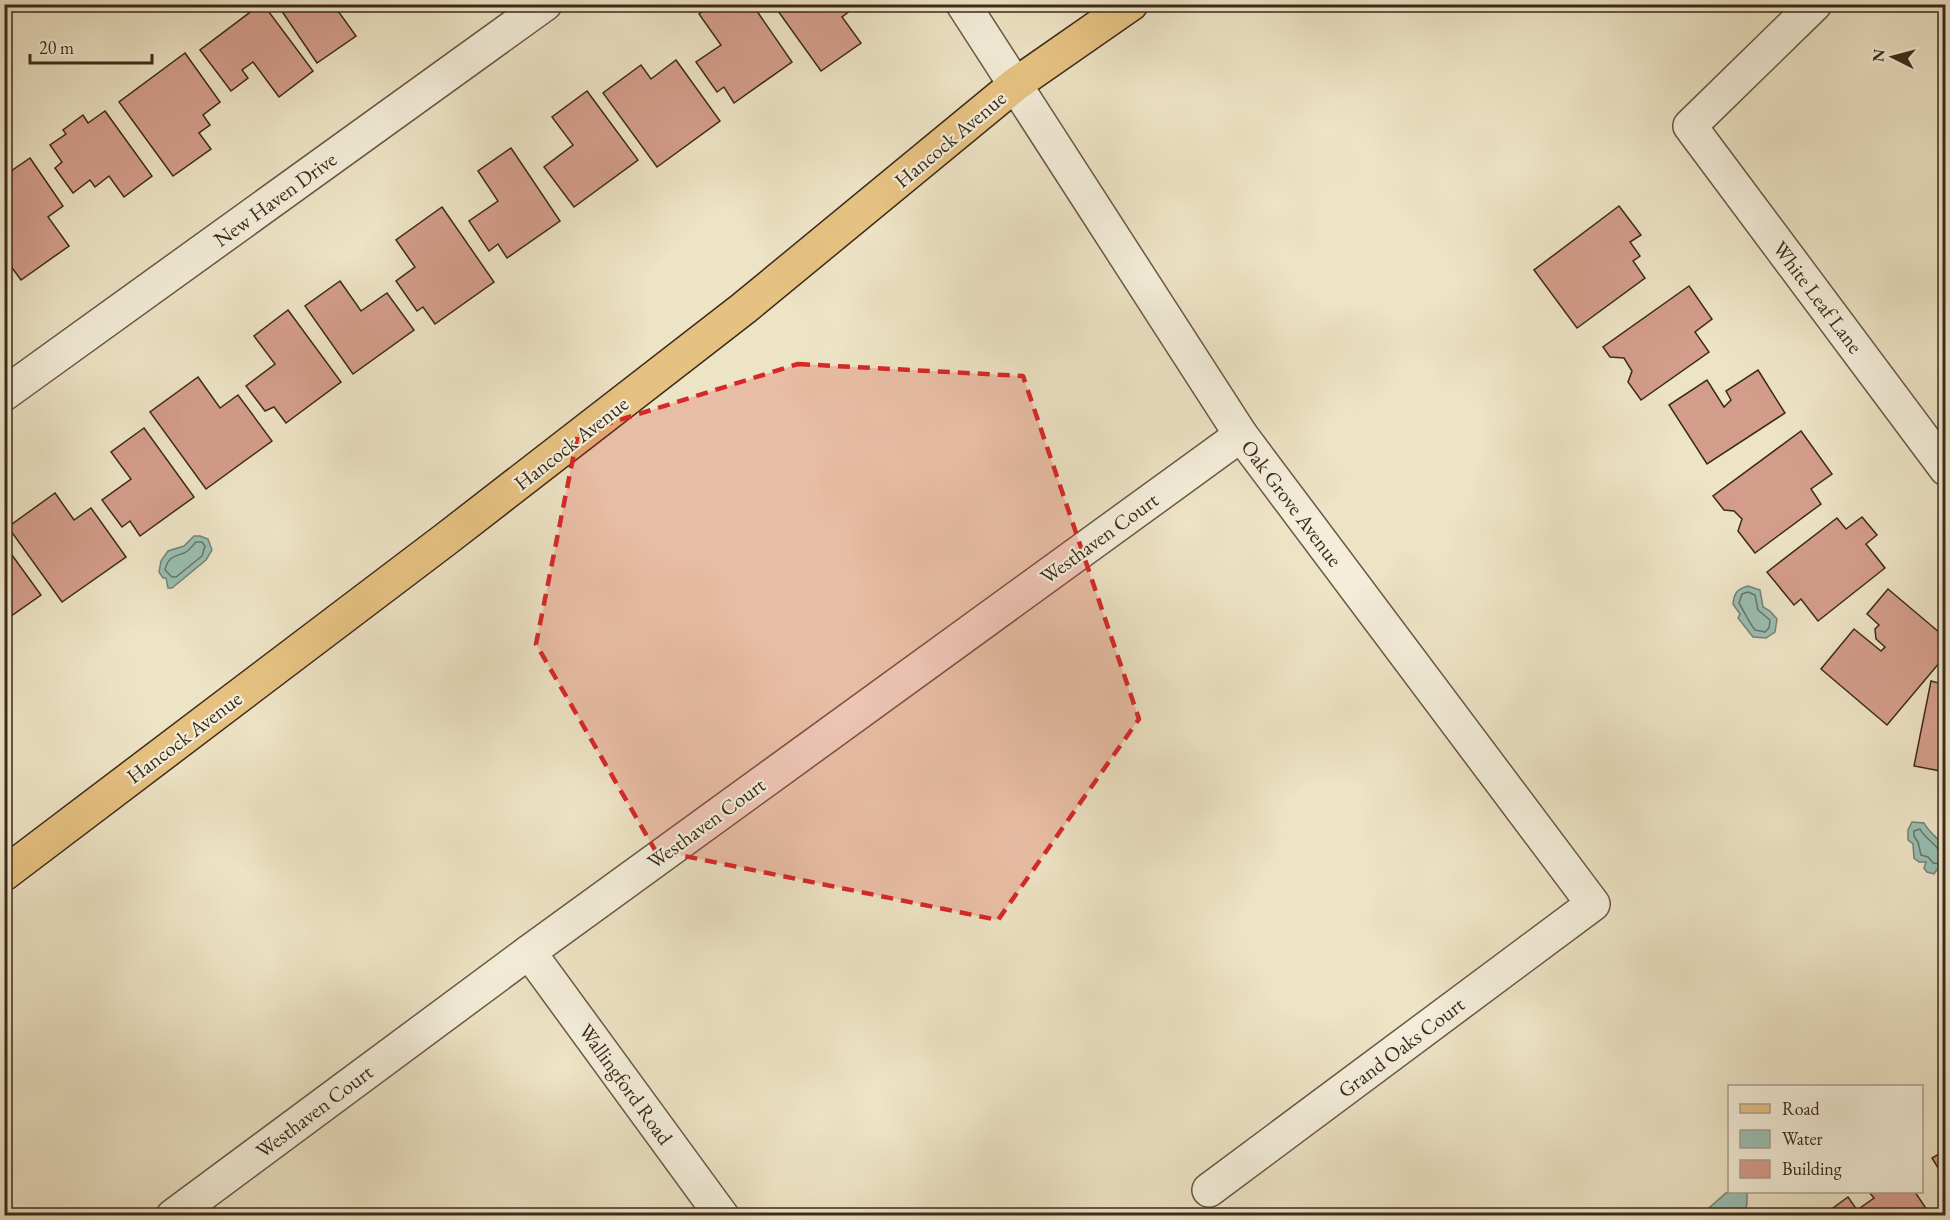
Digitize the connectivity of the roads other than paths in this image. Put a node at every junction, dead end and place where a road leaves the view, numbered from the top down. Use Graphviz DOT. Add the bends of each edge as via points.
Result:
graph roads {
  1 [pos="545,4"];
  2 [pos="963,4"];
  3 [pos="1131,4"];
  4 [pos="1815,4"];
  5 [pos="1016,84"];
  6 [pos="4,394"];
  7 [pos="1241,435"];
  8 [pos="1946,469"];
  9 [pos="4,874"];
  10 [pos="1593,904"];
  11 [pos="529,952"];
  12 [pos="1209,1190"];
  13 [pos="173,1215"];
  14 [pos="722,1215"];
  1 -- 6 [label="street, New Haven Drive"];
  2 -- 5 [label="street, Oak Grove Avenue"];
  3 -- 5 [label="main road, Hancock Avenue"];
  4 -- 8 [label="street, White Leaf Lane" via="1690,126"];
  5 -- 7 [label="street, Oak Grove Avenue"];
  5 -- 9 [label="main road, Hancock Avenue" via="744,308"];
  7 -- 10 [label="street, Oak Grove Avenue"];
  7 -- 11 [label="street, Westhaven Court"];
  10 -- 12 [label="street, Grand Oaks Court"];
  11 -- 13 [label="street, Westhaven Court"];
  11 -- 14 [label="street, Wallingford Road"];
}
